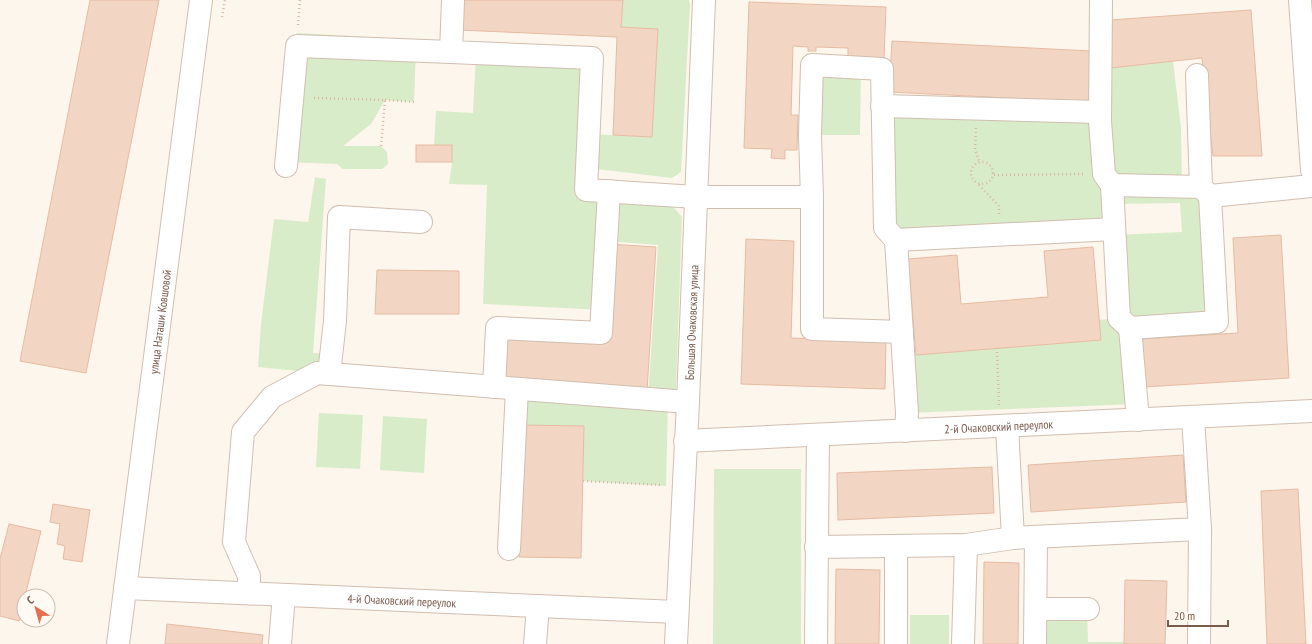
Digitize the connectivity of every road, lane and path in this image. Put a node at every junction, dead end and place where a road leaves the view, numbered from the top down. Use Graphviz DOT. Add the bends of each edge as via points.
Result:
graph roads {
  1 [pos="201,0"];
  2 [pos="453,0"];
  3 [pos="704,0"];
  4 [pos="1100,0"];
  5 [pos="1304,10"];
  6 [pos="451,52"];
  7 [pos="1197,75"];
  8 [pos="292,97"];
  9 [pos="385,100"];
  10 [pos="414,102"];
  11 [pos="882,106"];
  12 [pos="976,108"];
  13 [pos="1100,112"];
  14 [pos="381,146"];
  15 [pos="979,161"];
  16 [pos="286,166"];
  17 [pos="1312,170"];
  18 [pos="994,175"];
  19 [pos="1108,180"];
  20 [pos="978,184"];
  21 [pos="1312,186"];
  22 [pos="609,191"];
  23 [pos="1206,192"];
  24 [pos="696,197"];
  25 [pos="812,197"];
  26 [pos="421,222"];
  27 [pos="1114,229"];
  28 [pos="1000,235"];
  29 [pos="896,240"];
  30 [pos="1130,328"];
  31 [pos="902,332"];
  32 [pos="997,348"];
  33 [pos="329,374"];
  34 [pos="494,387"];
  35 [pos="517,389"];
  36 [pos="688,402"];
  37 [pos="1312,411"];
  38 [pos="1193,417"];
  39 [pos="1138,420"];
  40 [pos="1003,426"];
  41 [pos="906,431"];
  42 [pos="818,435"];
  43 [pos="685,441"];
  44 [pos="583,481"];
  45 [pos="683,487"];
  46 [pos="1200,530"];
  47 [pos="1036,537"];
  48 [pos="1013,538"];
  49 [pos="966,545"];
  50 [pos="816,546"];
  51 [pos="896,546"];
  52 [pos="509,549"];
  53 [pos="126,588"];
  54 [pos="249,593"];
  55 [pos="284,595"];
  56 [pos="538,606"];
  57 [pos="1036,609"];
  58 [pos="1088,609"];
  59 [pos="677,612"];
  60 [pos="118,644"];
  61 [pos="280,644"];
  62 [pos="535,644"];
  63 [pos="676,644"];
  64 [pos="816,644"];
  65 [pos="896,644"];
  66 [pos="963,644"];
  67 [pos="1035,644"];
  68 [pos="1199,644"];
  1 -- 53 [label="street, улица Наташи Ковшовой"];
  2 -- 6 [label="street"];
  3 -- 24 [label="street, Большая Очаковская улица"];
  4 -- 13 [label="street"];
  5 -- 17 [label="street"];
  6 -- 8 [label="street" via="297,46"];
  6 -- 22 [label="street" via="592,58 586,190"];
  7 -- 23 [label="street"];
  8 -- 9 [label="path"];
  8 -- 16 [label="street"];
  9 -- 10 [label="path"];
  9 -- 14 [label="path"];
  11 -- 12 [label="street"];
  11 -- 25 [label="street" via="882,69 812,65"];
  11 -- 29 [label="street" via="885,228"];
  12 -- 13 [label="street"];
  12 -- 15 [label="path" via="975,149"];
  13 -- 19 [label="street"];
  15 -- 18 [label="path" via="987,162"];
  15 -- 20 [label="path" via="970,172"];
  18 -- 19 [label="path"];
  18 -- 20 [label="path" via="992,180 985,184"];
  19 -- 23 [label="street"];
  19 -- 27 [label="street"];
  20 -- 28 [label="path" via="999,206"];
  21 -- 23 [label="street"];
  22 -- 24 [label="street"];
  22 -- 34 [label="street" via="601,333 497,328"];
  23 -- 30 [label="street" via="1218,322"];
  24 -- 25 [label="street"];
  24 -- 36 [label="street, Большая Очаковская улица"];
  25 -- 31 [label="street" via="812,329"];
  26 -- 33 [label="street" via="339,217 335,321"];
  27 -- 28 [label="street"];
  27 -- 30 [label="street" via="1118,318"];
  28 -- 29 [label="street"];
  29 -- 31 [label="street"];
  30 -- 39 [label="street"];
  31 -- 41 [label="street" via="908,412"];
  32 -- 40 [label="path"];
  33 -- 34 [label="street"];
  33 -- 54 [label="street" via="317,373 272,397 243,432 234,542 249,576"];
  34 -- 35 [label="street"];
  35 -- 36 [label="street"];
  35 -- 52 [label="street"];
  36 -- 43 [label="street, Большая Очаковская улица"];
  37 -- 38 [label="street, 2-й Очаковский переулок"];
  38 -- 39 [label="street, 2-й Очаковский переулок"];
  38 -- 46 [label="street"];
  39 -- 40 [label="street, 2-й Очаковский переулок"];
  40 -- 41 [label="street, 2-й Очаковский переулок"];
  40 -- 48 [label="street"];
  41 -- 42 [label="street, 2-й Очаковский переулок"];
  42 -- 43 [label="street, 2-й Очаковский переулок"];
  42 -- 50 [label="street"];
  43 -- 45 [label="street, Большая Очаковская улица"];
  44 -- 45 [label="path"];
  45 -- 59 [label="street, Большая Очаковская улица"];
  46 -- 47 [label="street"];
  46 -- 68 [label="street"];
  47 -- 48 [label="street"];
  47 -- 57 [label="street"];
  48 -- 49 [label="street"];
  49 -- 51 [label="street"];
  49 -- 66 [label="street"];
  50 -- 51 [label="street"];
  50 -- 64 [label="street"];
  51 -- 65 [label="street"];
  53 -- 54 [label="street, 4-й Очаковский переулок"];
  53 -- 60 [label="street, улица Наташи Ковшовой"];
  54 -- 55 [label="street, 4-й Очаковский переулок"];
  55 -- 56 [label="street, 4-й Очаковский переулок"];
  55 -- 61 [label="street"];
  56 -- 59 [label="street, 4-й Очаковский переулок"];
  56 -- 62 [label="street"];
  57 -- 58 [label="street"];
  57 -- 67 [label="street"];
  59 -- 63 [label="street, Большая Очаковская улица"];
}
